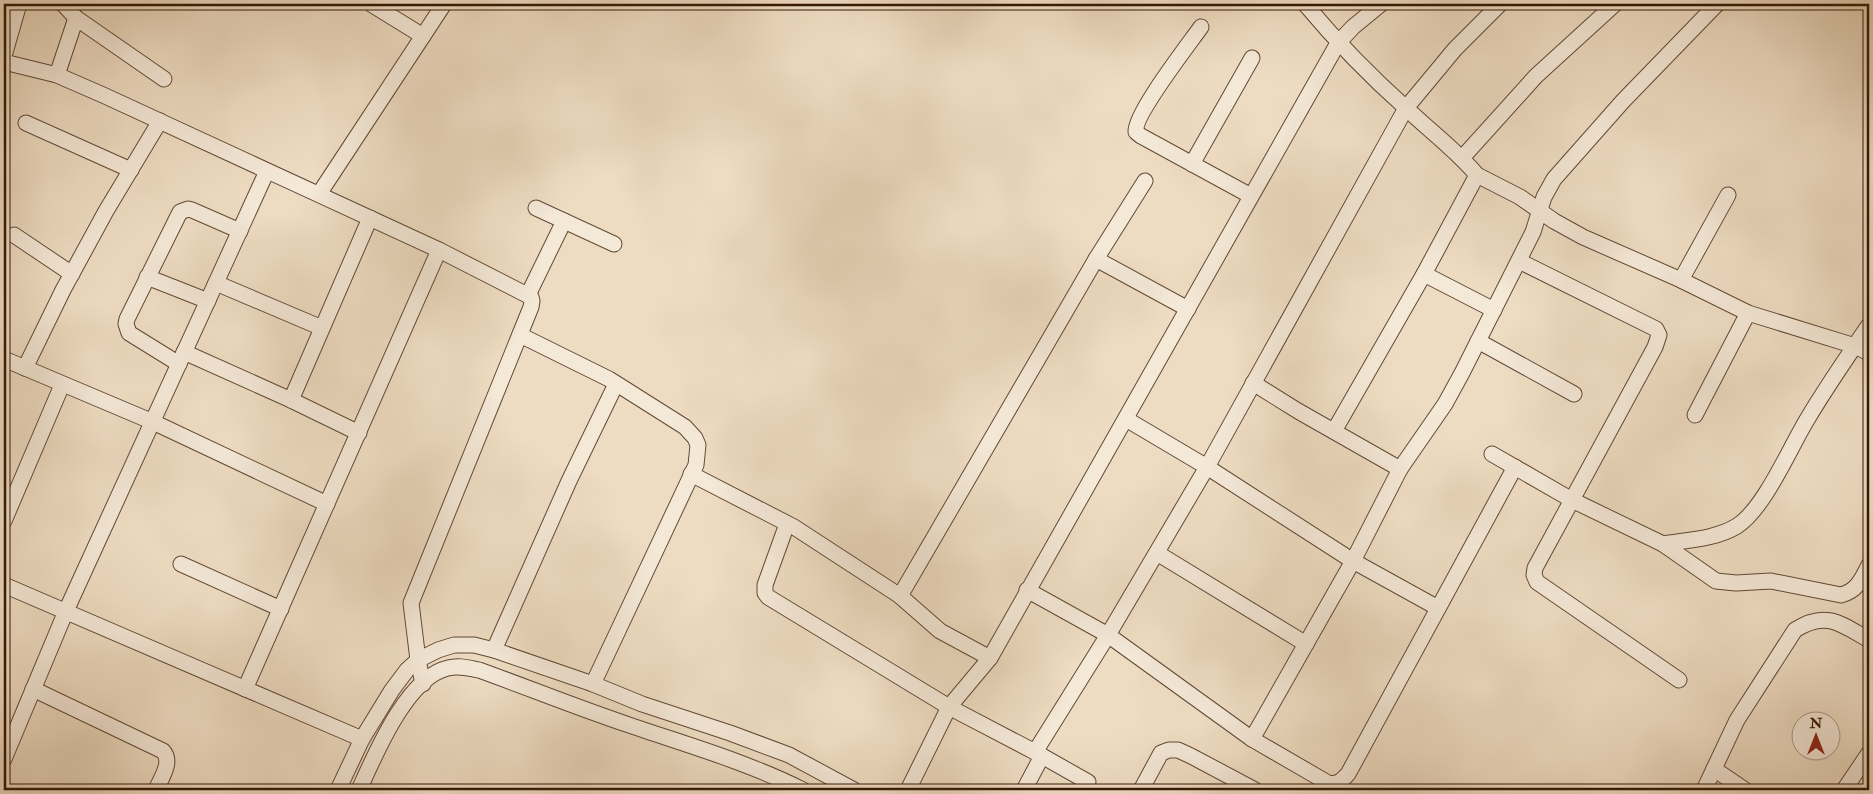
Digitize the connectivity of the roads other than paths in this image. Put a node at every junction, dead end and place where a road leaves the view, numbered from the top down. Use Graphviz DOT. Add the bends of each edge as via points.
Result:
graph roads {
  1 [pos="19,4"];
  2 [pos="63,4"];
  3 [pos="371,4"];
  4 [pos="444,4"];
  5 [pos="1305,4"];
  6 [pos="1381,4"];
  7 [pos="1500,4"];
  8 [pos="1615,4"];
  9 [pos="1717,4"];
  10 [pos="76,18"];
  11 [pos="1201,27"];
  12 [pos="423,36"];
  13 [pos="1338,43"];
  14 [pos="4,56"];
  15 [pos="1252,58"];
  16 [pos="4,62"];
  17 [pos="57,75"];
  18 [pos="164,79"];
  19 [pos="1406,108"];
  20 [pos="160,121"];
  21 [pos="26,123"];
  22 [pos="1462,158"];
  23 [pos="1192,164"];
  24 [pos="131,170"];
  25 [pos="267,171"];
  26 [pos="1477,175"];
  27 [pos="1145,181"];
  28 [pos="318,194"];
  29 [pos="1251,196"];
  30 [pos="1728,196"];
  31 [pos="536,208"];
  32 [pos="1540,210"];
  33 [pos="370,218"];
  34 [pos="564,221"];
  35 [pos="240,231"];
  36 [pos="14,235"];
  37 [pos="614,244"];
  38 [pos="439,250"];
  39 [pos="1096,259"];
  40 [pos="1519,262"];
  41 [pos="72,274"];
  42 [pos="1424,274"];
  43 [pos="147,277"];
  44 [pos="1681,280"];
  45 [pos="216,283"];
  46 [pos="528,295"];
  47 [pos="208,301"];
  48 [pos="1188,309"];
  49 [pos="1494,310"];
  50 [pos="1748,313"];
  51 [pos="1869,325"];
  52 [pos="322,328"];
  53 [pos="520,336"];
  54 [pos="1478,341"];
  55 [pos="1855,346"];
  56 [pos="1869,353"];
  57 [pos="182,358"];
  58 [pos="4,359"];
  59 [pos="25,368"];
  60 [pos="1253,383"];
  61 [pos="616,384"];
  62 [pos="62,385"];
  63 [pos="1574,394"];
  64 [pos="291,400"];
  65 [pos="1695,416"];
  66 [pos="1126,420"];
  67 [pos="154,422"];
  68 [pos="1334,431"];
  69 [pos="359,433"];
  70 [pos="1492,454"];
  71 [pos="1207,468"];
  72 [pos="1514,468"];
  73 [pos="1400,469"];
  74 [pos="691,474"];
  75 [pos="11,485"];
  76 [pos="1572,500"];
  77 [pos="327,504"];
  78 [pos="4,521"];
  79 [pos="786,524"];
  80 [pos="1663,544"];
  81 [pos="1156,553"];
  82 [pos="1353,561"];
  83 [pos="181,564"];
  84 [pos="1869,565"];
  85 [pos="4,585"];
  86 [pos="1027,590"];
  87 [pos="900,596"];
  88 [pos="1438,608"];
  89 [pos="281,609"];
  90 [pos="66,611"];
  91 [pos="1108,635"];
  92 [pos="1869,640"];
  93 [pos="1306,644"];
  94 [pos="494,650"];
  95 [pos="990,658"];
  96 [pos="418,660"];
  97 [pos="1679,680"];
  98 [pos="423,684"];
  99 [pos="592,684"];
  100 [pos="33,689"];
  101 [pos="246,689"];
  102 [pos="949,707"];
  103 [pos="1252,738"];
  104 [pos="362,739"];
  105 [pos="1869,753"];
  106 [pos="1039,754"];
  107 [pos="4,759"];
  108 [pos="1714,770"];
  109 [pos="1088,782"];
  110 [pos="844,788"];
  111 [pos="156,790"];
  112 [pos="338,790"];
  113 [pos="359,790"];
  114 [pos="803,790"];
  115 [pos="908,790"];
  116 [pos="1024,790"];
  117 [pos="1141,790"];
  118 [pos="1254,790"];
  119 [pos="1704,790"];
  120 [pos="1744,790"];
  121 [pos="1844,790"];
  1 -- 14 [label="street"];
  2 -- 10 [label="street"];
  3 -- 12 [label="street"];
  4 -- 12 [label="street"];
  5 -- 13 [label="street"];
  6 -- 13 [label="street"];
  7 -- 19 [label="street" via="1454,49"];
  8 -- 22 [label="street" via="1536,76"];
  9 -- 32 [label="street" via="1564,166 1548,188"];
  10 -- 17 [label="street"];
  10 -- 18 [label="street"];
  11 -- 23 [label="street" via="1160,84 1135,127 1141,136"];
  12 -- 28 [label="street"];
  13 -- 19 [label="street"];
  13 -- 29 [label="street"];
  15 -- 23 [label="street"];
  16 -- 17 [label="street"];
  17 -- 20 [label="street"];
  19 -- 22 [label="street"];
  19 -- 60 [label="street"];
  20 -- 24 [label="street"];
  20 -- 25 [label="street"];
  21 -- 24 [label="street"];
  22 -- 26 [label="street"];
  23 -- 29 [label="street"];
  24 -- 41 [label="street"];
  25 -- 28 [label="street"];
  25 -- 35 [label="street"];
  26 -- 32 [label="street"];
  26 -- 42 [label="street"];
  27 -- 39 [label="street"];
  28 -- 33 [label="street"];
  29 -- 48 [label="street"];
  30 -- 44 [label="street"];
  31 -- 34 [label="street"];
  32 -- 40 [label="street"];
  32 -- 44 [label="street" via="1583,237"];
  33 -- 38 [label="street"];
  33 -- 52 [label="street"];
  34 -- 37 [label="street"];
  34 -- 46 [label="street"];
  35 -- 43 [label="street" via="192,210 183,210"];
  35 -- 45 [label="street"];
  36 -- 41 [label="street"];
  38 -- 46 [label="street"];
  38 -- 69 [label="street"];
  39 -- 48 [label="street"];
  39 -- 87 [label="street"];
  40 -- 49 [label="street"];
  40 -- 76 [label="street" via="1656,329 1659,335"];
  41 -- 59 [label="street"];
  42 -- 49 [label="street"];
  42 -- 68 [label="street"];
  43 -- 47 [label="street"];
  43 -- 57 [label="street" via="127,319 129,333"];
  44 -- 50 [label="street"];
  45 -- 47 [label="street"];
  45 -- 52 [label="street"];
  46 -- 53 [label="street" via="532,307"];
  47 -- 57 [label="street"];
  48 -- 66 [label="street"];
  49 -- 54 [label="street"];
  50 -- 55 [label="street"];
  50 -- 65 [label="street"];
  51 -- 55 [label="street"];
  52 -- 64 [label="street"];
  53 -- 61 [label="street"];
  53 -- 96 [label="street" via="411,603"];
  54 -- 63 [label="street"];
  54 -- 73 [label="street" via="1445,404"];
  55 -- 56 [label="street"];
  55 -- 80 [label="street" via="1818,400 1755,510 1725,532"];
  57 -- 64 [label="street"];
  57 -- 67 [label="street"];
  58 -- 59 [label="street"];
  59 -- 62 [label="street"];
  60 -- 68 [label="street"];
  60 -- 71 [label="street"];
  61 -- 74 [label="street" via="685,426 698,445"];
  61 -- 94 [label="street"];
  62 -- 67 [label="street"];
  62 -- 75 [label="street"];
  64 -- 69 [label="street"];
  66 -- 71 [label="street"];
  66 -- 86 [label="street"];
  67 -- 77 [label="street"];
  67 -- 90 [label="street"];
  68 -- 73 [label="street"];
  69 -- 77 [label="street"];
  70 -- 72 [label="street"];
  71 -- 81 [label="street"];
  71 -- 82 [label="street"];
  72 -- 76 [label="street"];
  72 -- 88 [label="street"];
  73 -- 82 [label="street"];
  74 -- 79 [label="street"];
  74 -- 99 [label="street"];
  75 -- 78 [label="street"];
  76 -- 80 [label="street"];
  76 -- 97 [label="street" via="1535,568 1537,582"];
  77 -- 89 [label="street"];
  79 -- 87 [label="street"];
  79 -- 102 [label="street" via="765,586 768,597"];
  80 -- 84 [label="street" via="1724,583 1771,581 1841,595 1855,589"];
  81 -- 91 [label="street"];
  81 -- 93 [label="street"];
  82 -- 88 [label="street"];
  82 -- 93 [label="street"];
  83 -- 89 [label="street"];
  85 -- 90 [label="street"];
  86 -- 91 [label="street"];
  86 -- 95 [label="street"];
  87 -- 95 [label="street" via="940,631"];
  88 -- 103 [label="street" via="1341,782 1328,784"];
  89 -- 101 [label="street"];
  90 -- 100 [label="street"];
  90 -- 101 [label="street"];
  91 -- 103 [label="street"];
  91 -- 106 [label="street"];
  92 -- 108 [label="street" via="1835,620 1820,619 1795,630 1737,720"];
  93 -- 103 [label="street"];
  94 -- 96 [label="street" via="454,645"];
  94 -- 99 [label="street"];
  95 -- 102 [label="street"];
  96 -- 98 [label="street"];
  96 -- 104 [label="street" via="392,690"];
  98 -- 113 [label="street" via="397,714"];
  98 -- 114 [label="street" via="436,672 447,668 462,666 479,670 710,752"];
  99 -- 110 [label="street" via="789,755"];
  100 -- 107 [label="street"];
  100 -- 111 [label="street" via="163,751 167,763"];
  101 -- 104 [label="street"];
  102 -- 106 [label="street"];
  102 -- 115 [label="street"];
  104 -- 112 [label="street"];
  105 -- 121 [label="street"];
  106 -- 109 [label="street"];
  106 -- 116 [label="street"];
  108 -- 119 [label="street"];
  108 -- 120 [label="street"];
  117 -- 118 [label="street" via="1161,753 1169,750 1191,756"];
}
